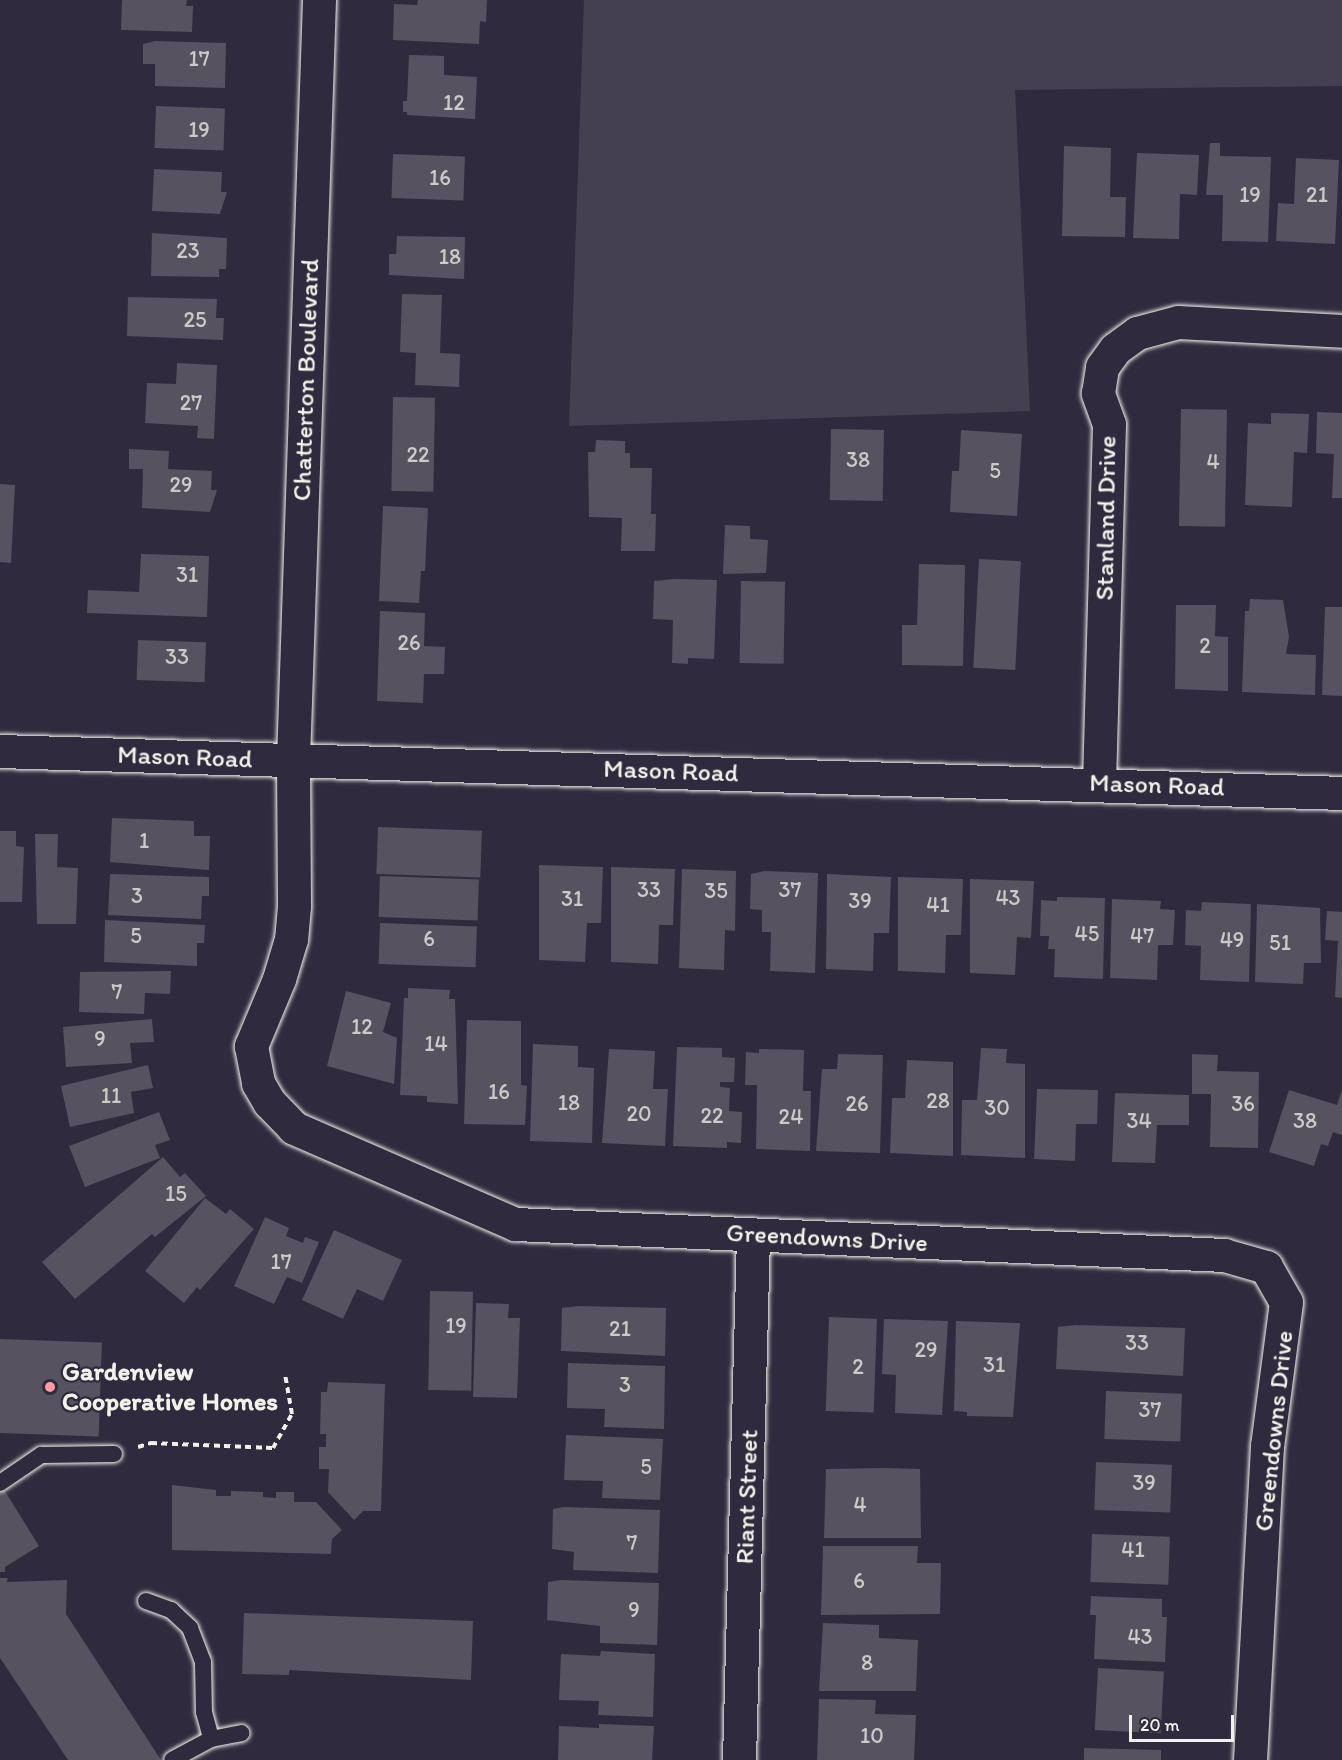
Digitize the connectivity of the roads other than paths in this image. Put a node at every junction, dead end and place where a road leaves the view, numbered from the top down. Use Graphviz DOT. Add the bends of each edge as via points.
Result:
graph roads {
  1 [pos="319,0"];
  2 [pos="1342,331"];
  3 [pos="0,751"];
  4 [pos="293,761"];
  5 [pos="1099,783"];
  6 [pos="1342,793"];
  7 [pos="753,1235"];
  8 [pos="114,1454"];
  9 [pos="0,1483"];
  10 [pos="146,1600"];
  11 [pos="241,1733"];
  12 [pos="211,1739"];
  13 [pos="172,1760"];
  14 [pos="739,1760"];
  15 [pos="1250,1760"];
  1 -- 4 [label="street, Chatterton Boulevard"];
  2 -- 5 [label="street, Stanland Drive" via="1178,322 1137,333 1115,349 1102,366 1098,393 1109,424"];
  3 -- 4 [label="street, Mason Road"];
  4 -- 5 [label="street, Mason Road"];
  4 -- 7 [label="street, Greendowns Drive" via="291,939 251,1046 258,1083 280,1114 294,1128 515,1224"];
  5 -- 6 [label="street, Mason Road"];
  7 -- 14 [label="street, Riant Street"];
  7 -- 15 [label="street, Greendowns Drive" via="1224,1255 1266,1267 1286,1302 1267,1446"];
  8 -- 9 [label="lane" via="41,1455"];
  10 -- 12 [label="lane" via="171,1610 190,1628 203,1662 204,1712"];
  11 -- 12 [label="lane"];
  12 -- 13 [label="lane"];
}
